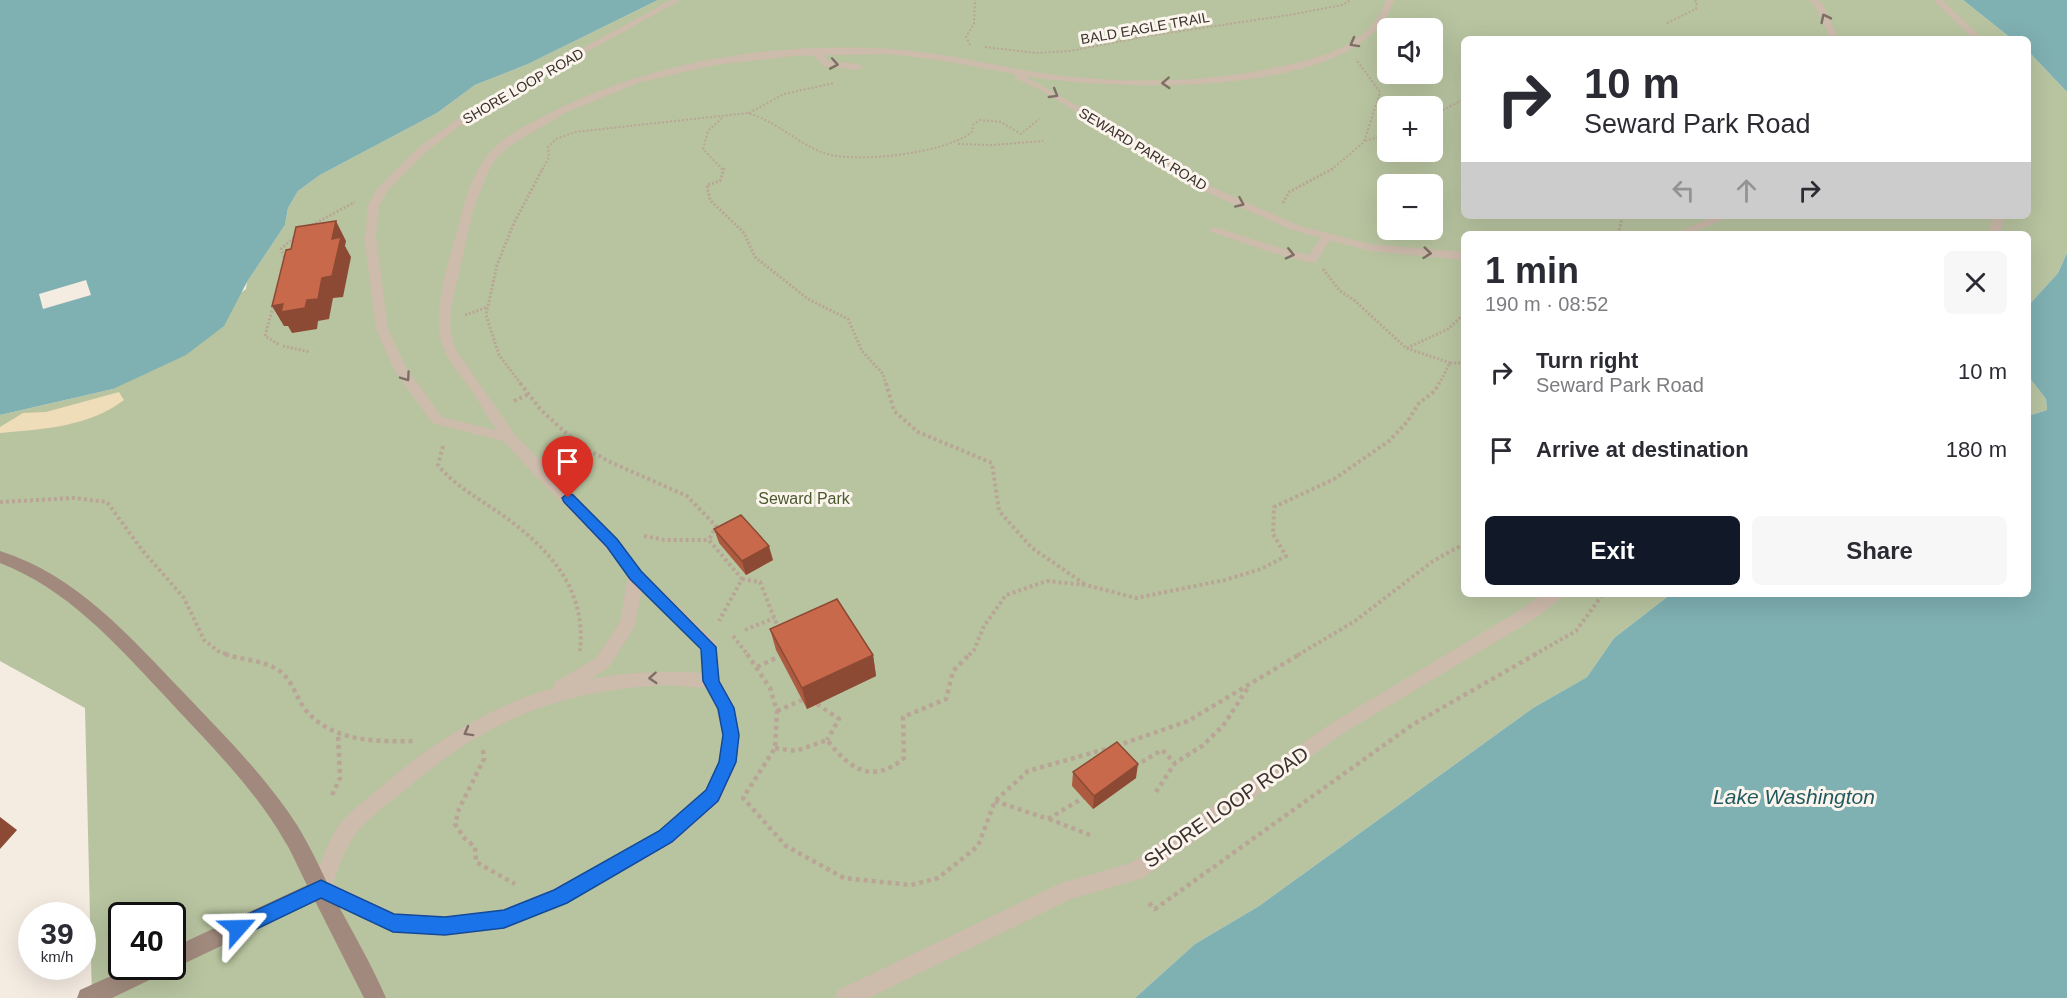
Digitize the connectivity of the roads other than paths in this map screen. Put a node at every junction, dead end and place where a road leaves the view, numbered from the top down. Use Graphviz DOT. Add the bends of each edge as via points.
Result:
graph roads {
  1 [pos="677,0"];
  2 [pos="1390,0"];
  3 [pos="1812,0"];
  4 [pos="1937,0"];
  5 [pos="1834,36"];
  6 [pos="1976,36"];
  7 [pos="815,51"];
  8 [pos="858,67"];
  9 [pos="1002,69"];
  10 [pos="1718,219"];
  11 [pos="1215,230"];
  12 [pos="1687,231"];
  13 [pos="1327,236"];
  14 [pos="1461,256"];
  15 [pos="510,438"];
  16 [pos="0,557"];
  17 [pos="636,575"];
  18 [pos="1551,597"];
  19 [pos="711,681"];
  20 [pos="548,695"];
  21 [pos="321,888"];
  22 [pos="186,952"];
  23 [pos="127,980"];
  24 [pos="88,998"];
  25 [pos="375,998"];
  26 [pos="846,998"];
  1 -- 15 [label="street, SHORE LOOP ROAD, one-way" via="476,110 422,150 383,188 373,206 369,237 382,329 401,370 437,420"];
  2 -- 9 [label="street, SEWARD PARK ROAD, one-way" via="1379,26 1364,38 1324,58 1269,73 1213,81 1143,84 1090,82"];
  5 -- 3 [label="street, one-way" via="1819,5"];
  4 -- 6 [label="street"];
  7 -- 8 [label="street, one-way" via="826,64"];
  7 -- 9 [label="street, SEWARD PARK ROAD" via="909,53"];
  7 -- 15 [label="street, SEWARD PARK ROAD" via="731,60 646,77 585,99 514,137 492,156 478,179 445,308 444,328 449,348"];
  9 -- 13 [label="street, SEWARD PARK ROAD, one-way" via="1043,88 1192,182 1296,228"];
  10 -- 12 [label="street"];
  11 -- 13 [label="street, one-way" via="1312,259"];
  13 -- 14 [label="street, SEWARD PARK ROAD, one-way" via="1370,247"];
  15 -- 17 [label="street, SEWARD PARK ROAD" via="612,543"];
  16 -- 21 [label="main road" via="39,575 114,631 203,724 276,810"];
  17 -- 19 [label="street, SEWARD PARK ROAD" via="709,647"];
  17 -- 20 [label="street" via="628,623 602,663"];
  18 -- 26 [label="street, SHORE LOOP ROAD" via="1336,729 1136,871 1068,890"];
  19 -- 20 [label="street, one-way" via="673,677 632,679"];
  19 -- 21 [label="street, SEWARD PARK ROAD" via="726,708 731,735 728,762 712,796 666,837 560,896 504,919 445,926 393,923"];
  20 -- 21 [label="street, one-way" via="503,712 412,769 346,831"];
  21 -- 22 [label="main road"];
  21 -- 25 [label="main road"];
  23 -- 24 [label="main road"];
}
